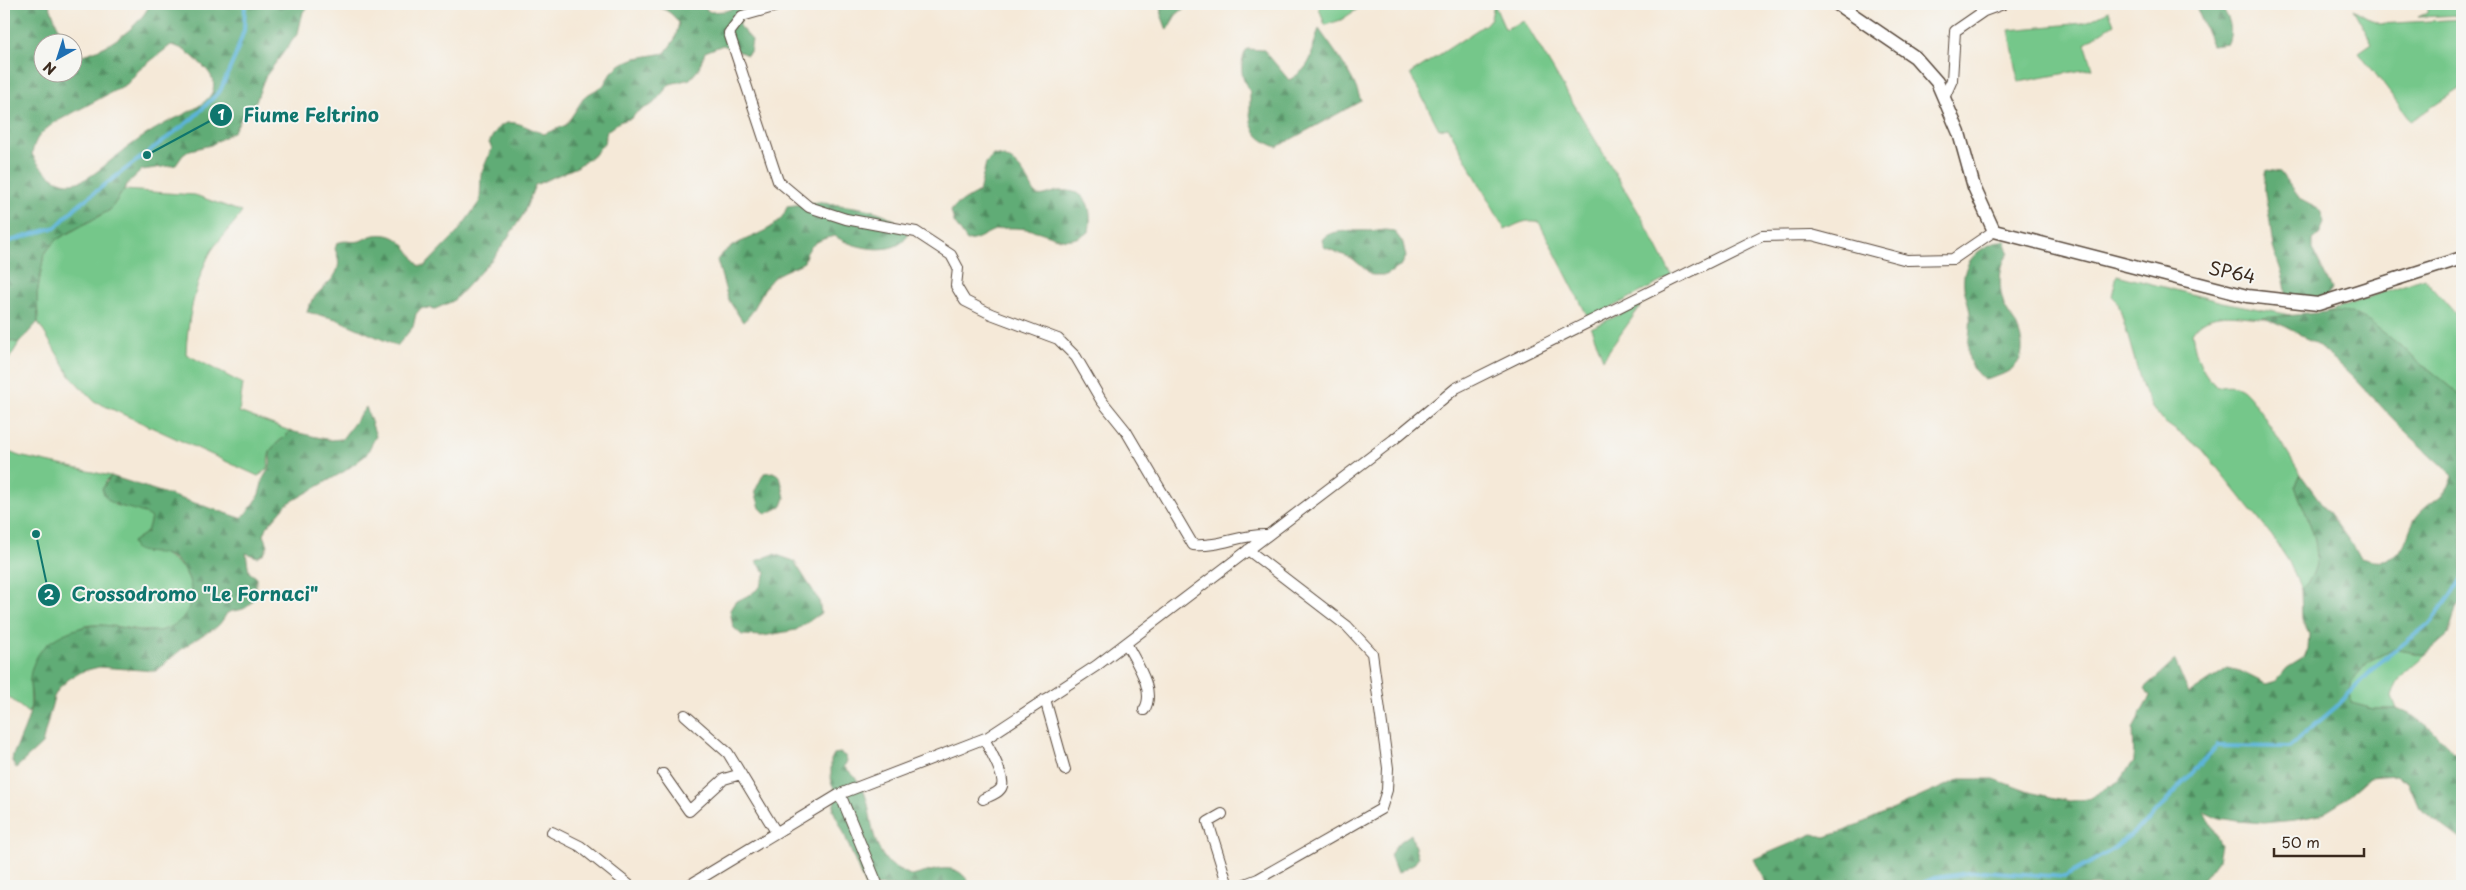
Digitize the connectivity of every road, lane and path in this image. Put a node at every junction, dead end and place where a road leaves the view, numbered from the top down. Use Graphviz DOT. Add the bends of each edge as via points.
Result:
graph roads {
  1 [pos="784,4"];
  2 [pos="1837,4"];
  3 [pos="2003,4"];
  4 [pos="1944,98"];
  5 [pos="1994,231"];
  6 [pos="2462,258"];
  7 [pos="1267,535"];
  8 [pos="1248,550"];
  9 [pos="1126,643"];
  10 [pos="1045,699"];
  11 [pos="1144,710"];
  12 [pos="685,715"];
  13 [pos="984,739"];
  14 [pos="1065,770"];
  15 [pos="663,774"];
  16 [pos="741,774"];
  17 [pos="840,794"];
  18 [pos="983,799"];
  19 [pos="1222,814"];
  20 [pos="552,832"];
  21 [pos="776,832"];
  22 [pos="630,886"];
  23 [pos="688,886"];
  24 [pos="878,886"];
  25 [pos="1228,886"];
  26 [pos="1240,886"];
  1 -- 7 [label="street" via="742,16 730,33 778,182 809,207 846,219 916,232 951,255 958,268 956,286 965,301 1058,339 1076,357 1101,400 1126,431 1194,545 1211,546 1248,534"];
  2 -- 4 [label="street" via="1915,57 1937,82"];
  3 -- 4 [label="street" via="1984,11 1955,31 1952,80"];
  4 -- 5 [label="street" via="1959,132 1974,187"];
  5 -- 6 [label="street, SP64 / SP64" via="2247,296 2318,304"];
  5 -- 7 [label="street" via="1953,259 1906,260 1812,235 1762,236 1456,388"];
  7 -- 8 [label="street"];
  8 -- 9 [label="street"];
  8 -- 26 [label="street" via="1347,626 1372,653 1388,768 1387,790 1381,809 1258,880"];
  9 -- 10 [label="street"];
  9 -- 11 [label="street" via="1148,692 1148,704"];
  10 -- 13 [label="street"];
  10 -- 14 [label="street"];
  12 -- 16 [label="street" via="728,753"];
  13 -- 17 [label="street"];
  13 -- 18 [label="street" via="1003,786"];
  15 -- 16 [label="street" via="689,811 724,779"];
  16 -- 21 [label="street"];
  17 -- 21 [label="street"];
  17 -- 24 [label="street"];
  19 -- 25 [label="street" via="1208,822"];
  20 -- 22 [label="street" via="580,846"];
  21 -- 23 [label="street"];
}
